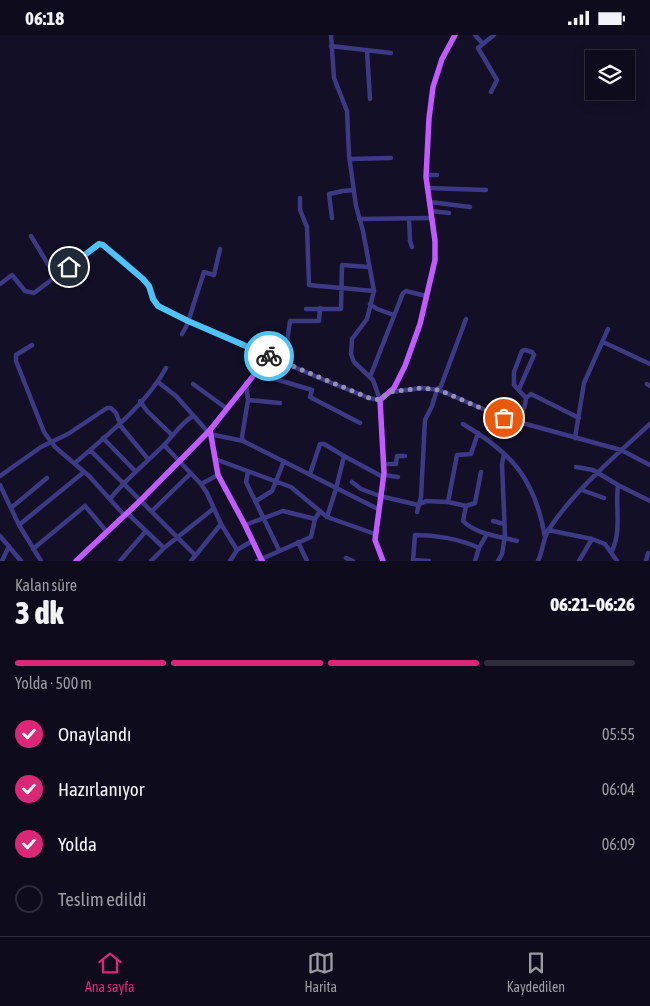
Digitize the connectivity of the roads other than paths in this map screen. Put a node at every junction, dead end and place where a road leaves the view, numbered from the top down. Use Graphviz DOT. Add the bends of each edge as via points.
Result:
graph roads {
  1 [pos="331,35"];
  2 [pos="455,35"];
  3 [pos="475,35"];
  4 [pos="494,35"];
  5 [pos="483,44"];
  6 [pos="331,46"];
  7 [pos="367,50"];
  8 [pos="392,53"];
  9 [pos="491,92"];
  10 [pos="370,99"];
  11 [pos="391,157"];
  12 [pos="350,159"];
  13 [pos="426,175"];
  14 [pos="437,175"];
  15 [pos="427,188"];
  16 [pos="486,190"];
  17 [pos="354,191"];
  18 [pos="300,198"];
  19 [pos="430,202"];
  20 [pos="470,207"];
  21 [pos="431,211"];
  22 [pos="449,213"];
  23 [pos="332,218"];
  24 [pos="432,218"];
  25 [pos="360,219"];
  26 [pos="409,219"];
  27 [pos="31,236"];
  28 [pos="412,247"];
  29 [pos="220,249"];
  30 [pos="369,267"];
  31 [pos="55,276"];
  32 [pos="0,284"];
  33 [pos="341,287"];
  34 [pos="374,291"];
  35 [pos="426,296"];
  36 [pos="370,304"];
  37 [pos="306,309"];
  38 [pos="320,309"];
  39 [pos="394,315"];
  40 [pos="466,319"];
  41 [pos="188,321"];
  42 [pos="608,329"];
  43 [pos="182,334"];
  44 [pos="267,335"];
  45 [pos="603,342"];
  46 [pos="32,345"];
  47 [pos="256,350"];
  48 [pos="269,356"];
  49 [pos="277,359"];
  50 [pos="650,364"];
  51 [pos="166,368"];
  52 [pos="255,373"];
  53 [pos="370,377"];
  54 [pos="158,382"];
  55 [pos="246,383"];
  56 [pos="193,384"];
  57 [pos="519,389"];
  58 [pos="437,390"];
  59 [pos="389,392"];
  60 [pos="526,397"];
  61 [pos="248,400"];
  62 [pos="380,400"];
  63 [pos="140,401"];
  64 [pos="280,403"];
  65 [pos="226,408"];
  66 [pos="194,416"];
  67 [pos="579,418"];
  68 [pos="119,423"];
  69 [pos="360,423"];
  70 [pos="518,423"];
  71 [pos="463,424"];
  72 [pos="650,424"];
  73 [pos="209,432"];
  74 [pos="478,433"];
  75 [pos="172,435"];
  76 [pos="103,438"];
  77 [pos="575,438"];
  78 [pos="243,441"];
  79 [pos="52,442"];
  80 [pos="164,445"];
  81 [pos="621,450"];
  82 [pos="90,451"];
  83 [pos="504,454"];
  84 [pos="344,456"];
  85 [pos="404,456"];
  86 [pos="148,459"];
  87 [pos="214,459"];
  88 [pos="180,461"];
  89 [pos="284,461"];
  90 [pos="75,463"];
  91 [pos="384,464"];
  92 [pos="650,465"];
  93 [pos="576,467"];
  94 [pos="135,471"];
  95 [pos="84,472"];
  96 [pos="248,472"];
  97 [pos="481,472"];
  98 [pos="597,473"];
  99 [pos="190,474"];
  100 [pos="310,474"];
  101 [pos="0,475"];
  102 [pos="218,475"];
  103 [pos="383,476"];
  104 [pos="398,477"];
  105 [pos="47,478"];
  106 [pos="276,482"];
  107 [pos="352,482"];
  108 [pos="123,483"];
  109 [pos="201,484"];
  110 [pos="0,485"];
  111 [pos="618,485"];
  112 [pos="336,489"];
  113 [pos="582,490"];
  114 [pos="1,492"];
  115 [pos="380,496"];
  116 [pos="604,498"];
  117 [pos="110,499"];
  118 [pos="141,500"];
  119 [pos="256,501"];
  120 [pos="650,501"];
  121 [pos="448,502"];
  122 [pos="418,505"];
  123 [pos="466,505"];
  124 [pos="11,508"];
  125 [pos="213,509"];
  126 [pos="378,509"];
  127 [pos="152,511"];
  128 [pos="320,511"];
  129 [pos="416,513"];
  130 [pos="126,515"];
  131 [pos="327,517"];
  132 [pos="264,518"];
  133 [pos="315,519"];
  134 [pos="493,521"];
  135 [pos="221,524"];
  136 [pos="504,524"];
  137 [pos="19,525"];
  138 [pos="245,525"];
  139 [pos="548,530"];
  140 [pos="146,531"];
  141 [pos="108,532"];
  142 [pos="375,534"];
  143 [pos="487,534"];
  144 [pos="0,536"];
  145 [pos="177,537"];
  146 [pos="504,537"];
  147 [pos="545,539"];
  148 [pos="592,539"];
  149 [pos="252,541"];
  150 [pos="517,541"];
  151 [pos="298,542"];
  152 [pos="9,545"];
  153 [pos="164,548"];
  154 [pos="479,548"];
  155 [pos="33,549"];
  156 [pos="237,549"];
  157 [pos="279,550"];
  158 [pos="612,551"];
  159 [pos="648,553"];
  160 [pos="195,555"];
  161 [pos="346,558"];
  162 [pos="260,560"];
  163 [pos="2,561"];
  164 [pos="22,561"];
  165 [pos="41,561"];
  166 [pos="76,561"];
  167 [pos="120,561"];
  168 [pos="151,561"];
  169 [pos="190,561"];
  170 [pos="230,561"];
  171 [pos="307,561"];
  172 [pos="352,561"];
  173 [pos="383,561"];
  174 [pos="413,561"];
  175 [pos="429,561"];
  176 [pos="475,561"];
  177 [pos="498,561"];
  178 [pos="538,561"];
  179 [pos="579,561"];
  180 [pos="618,561"];
  181 [pos="646,561"];
  1 -- 6 [label="street"];
  2 -- 13 [label="main road" via="442,59 433,87"];
  3 -- 5 [label="street"];
  4 -- 5 [label="street"];
  5 -- 9 [label="street" via="478,48 498,80"];
  6 -- 7 [label="street"];
  6 -- 12 [label="street" via="334,77 346,111"];
  7 -- 8 [label="street"];
  7 -- 10 [label="street"];
  11 -- 12 [label="street"];
  12 -- 17 [label="street"];
  13 -- 14 [label="street"];
  13 -- 15 [label="main road"];
  15 -- 16 [label="street"];
  15 -- 19 [label="main road"];
  17 -- 23 [label="street" via="330,194"];
  17 -- 25 [label="street"];
  18 -- 33 [label="street" via="300,210 307,227 309,285"];
  19 -- 20 [label="street"];
  19 -- 21 [label="main road"];
  21 -- 22 [label="street"];
  21 -- 24 [label="main road"];
  24 -- 26 [label="street"];
  24 -- 35 [label="main road" via="434,260"];
  25 -- 26 [label="street"];
  25 -- 30 [label="street"];
  26 -- 28 [label="street"];
  27 -- 31 [label="street"];
  29 -- 41 [label="street" via="214,275 204,272"];
  30 -- 33 [label="street" via="342,265"];
  30 -- 34 [label="street"];
  31 -- 32 [label="street" via="34,293 25,291 12,275"];
  31 -- 41 [label="street" via="99,244 103,245 143,279 158,306"];
  33 -- 34 [label="street"];
  33 -- 38 [label="street" via="341,309"];
  34 -- 36 [label="street"];
  35 -- 39 [label="street" via="406,291"];
  35 -- 59 [label="main road" via="405,366"];
  36 -- 39 [label="street"];
  36 -- 53 [label="street" via="367,319 352,339 351,354 354,362"];
  37 -- 38 [label="street"];
  38 -- 49 [label="street" via="319,321 290,321 288,342"];
  39 -- 53 [label="street"];
  40 -- 58 [label="street"];
  41 -- 43 [label="street"];
  41 -- 47 [label="street"];
  42 -- 45 [label="street"];
  44 -- 47 [label="street"];
  45 -- 50 [label="street"];
  45 -- 67 [label="street" via="584,383"];
  46 -- 79 [label="street" via="16,355 16,361 44,432"];
  47 -- 48 [label="street"];
  48 -- 49 [label="street"];
  48 -- 52 [label="main road"];
  49 -- 62 [label="street"];
  51 -- 54 [label="street"];
  52 -- 55 [label="main road"];
  52 -- 69 [label="street" via="312,390 310,397"];
  53 -- 62 [label="street"];
  54 -- 63 [label="street"];
  54 -- 66 [label="street"];
  55 -- 61 [label="street"];
  55 -- 65 [label="main road"];
  56 -- 65 [label="street"];
  57 -- 57 [label="street" via="534,355 525,350 514,372 514,385"];
  57 -- 60 [label="street"];
  58 -- 59 [label="street" via="422,388"];
  58 -- 70 [label="street"];
  58 -- 122 [label="street" via="425,420"];
  59 -- 62 [label="main road"];
  60 -- 67 [label="street" via="531,394"];
  60 -- 70 [label="street"];
  61 -- 64 [label="street"];
  61 -- 78 [label="street"];
  62 -- 91 [label="main road"];
  63 -- 68 [label="street"];
  63 -- 75 [label="street"];
  65 -- 73 [label="main road"];
  66 -- 73 [label="street"];
  66 -- 75 [label="street"];
  67 -- 77 [label="street"];
  68 -- 76 [label="street"];
  68 -- 79 [label="street" via="116,413 111,408 107,409"];
  68 -- 86 [label="street"];
  70 -- 77 [label="street"];
  71 -- 74 [label="street"];
  72 -- 81 [label="street"];
  73 -- 78 [label="street"];
  73 -- 87 [label="main road"];
  73 -- 88 [label="main road"];
  74 -- 83 [label="street"];
  74 -- 121 [label="street" via="471,454 457,455"];
  75 -- 80 [label="street"];
  76 -- 82 [label="street"];
  76 -- 94 [label="street"];
  77 -- 81 [label="street"];
  78 -- 89 [label="street"];
  79 -- 90 [label="street"];
  79 -- 101 [label="street"];
  80 -- 86 [label="street"];
  80 -- 88 [label="street"];
  81 -- 92 [label="street"];
  81 -- 98 [label="street"];
  82 -- 90 [label="street"];
  82 -- 108 [label="street"];
  83 -- 136 [label="street"];
  83 -- 147 [label="street" via="529,485"];
  84 -- 100 [label="street" via="320,444"];
  84 -- 103 [label="street"];
  84 -- 112 [label="street"];
  85 -- 91 [label="street" via="397,456 396,463"];
  86 -- 94 [label="street"];
  87 -- 96 [label="street"];
  87 -- 102 [label="main road"];
  88 -- 99 [label="street"];
  88 -- 118 [label="main road"];
  89 -- 100 [label="street"];
  89 -- 106 [label="street"];
  90 -- 95 [label="street"];
  91 -- 103 [label="main road"];
  93 -- 98 [label="street"];
  94 -- 108 [label="street"];
  95 -- 117 [label="street"];
  95 -- 137 [label="street"];
  96 -- 106 [label="street"];
  96 -- 119 [label="street" via="246,482"];
  97 -- 123 [label="street" via="475,503"];
  98 -- 111 [label="street"];
  98 -- 113 [label="street"];
  99 -- 109 [label="street"];
  99 -- 127 [label="street"];
  100 -- 112 [label="street"];
  102 -- 109 [label="street"];
  102 -- 138 [label="main road"];
  103 -- 104 [label="street"];
  103 -- 115 [label="main road"];
  105 -- 124 [label="street"];
  106 -- 119 [label="street" via="272,491"];
  106 -- 128 [label="street" via="291,487"];
  107 -- 115 [label="street"];
  108 -- 117 [label="street"];
  108 -- 118 [label="street"];
  109 -- 125 [label="street"];
  110 -- 114 [label="street"];
  111 -- 120 [label="street"];
  111 -- 158 [label="street" via="618,532"];
  112 -- 126 [label="street"];
  112 -- 131 [label="street"];
  113 -- 116 [label="street"];
  113 -- 139 [label="street"];
  114 -- 124 [label="street"];
  115 -- 122 [label="street"];
  115 -- 126 [label="main road"];
  117 -- 130 [label="street"];
  118 -- 127 [label="street"];
  118 -- 130 [label="main road"];
  119 -- 132 [label="street"];
  121 -- 122 [label="street" via="426,501"];
  121 -- 123 [label="street"];
  122 -- 129 [label="street"];
  123 -- 143 [label="street" via="463,521"];
  124 -- 137 [label="street"];
  125 -- 135 [label="street"];
  125 -- 145 [label="street"];
  126 -- 142 [label="main road"];
  127 -- 145 [label="street"];
  128 -- 131 [label="street"];
  128 -- 133 [label="street"];
  130 -- 140 [label="street"];
  130 -- 141 [label="main road"];
  131 -- 142 [label="street"];
  132 -- 133 [label="street" via="283,511"];
  132 -- 138 [label="street"];
  132 -- 157 [label="street"];
  133 -- 151 [label="street" via="311,537"];
  134 -- 136 [label="street"];
  135 -- 156 [label="street"];
  135 -- 160 [label="street"];
  136 -- 146 [label="street"];
  137 -- 155 [label="street"];
  138 -- 149 [label="main road"];
  139 -- 147 [label="street"];
  139 -- 148 [label="street"];
  140 -- 153 [label="street"];
  140 -- 167 [label="street"];
  141 -- 155 [label="street" via="85,506"];
  141 -- 166 [label="main road"];
  142 -- 173 [label="main road"];
  143 -- 146 [label="street"];
  143 -- 154 [label="street"];
  144 -- 152 [label="street"];
  145 -- 153 [label="street"];
  145 -- 160 [label="street"];
  146 -- 150 [label="street"];
  146 -- 177 [label="street"];
  147 -- 178 [label="street"];
  148 -- 158 [label="street"];
  148 -- 179 [label="street"];
  149 -- 156 [label="street"];
  149 -- 162 [label="main road"];
  151 -- 157 [label="street"];
  151 -- 171 [label="street"];
  152 -- 163 [label="street"];
  152 -- 164 [label="street"];
  153 -- 168 [label="street"];
  154 -- 174 [label="street" via="415,535"];
  154 -- 176 [label="street"];
  155 -- 165 [label="street"];
  156 -- 170 [label="street"];
  157 -- 162 [label="street"];
  158 -- 180 [label="street"];
  159 -- 181 [label="street"];
  160 -- 169 [label="street"];
  161 -- 172 [label="street"];
  174 -- 175 [label="street"];
}
